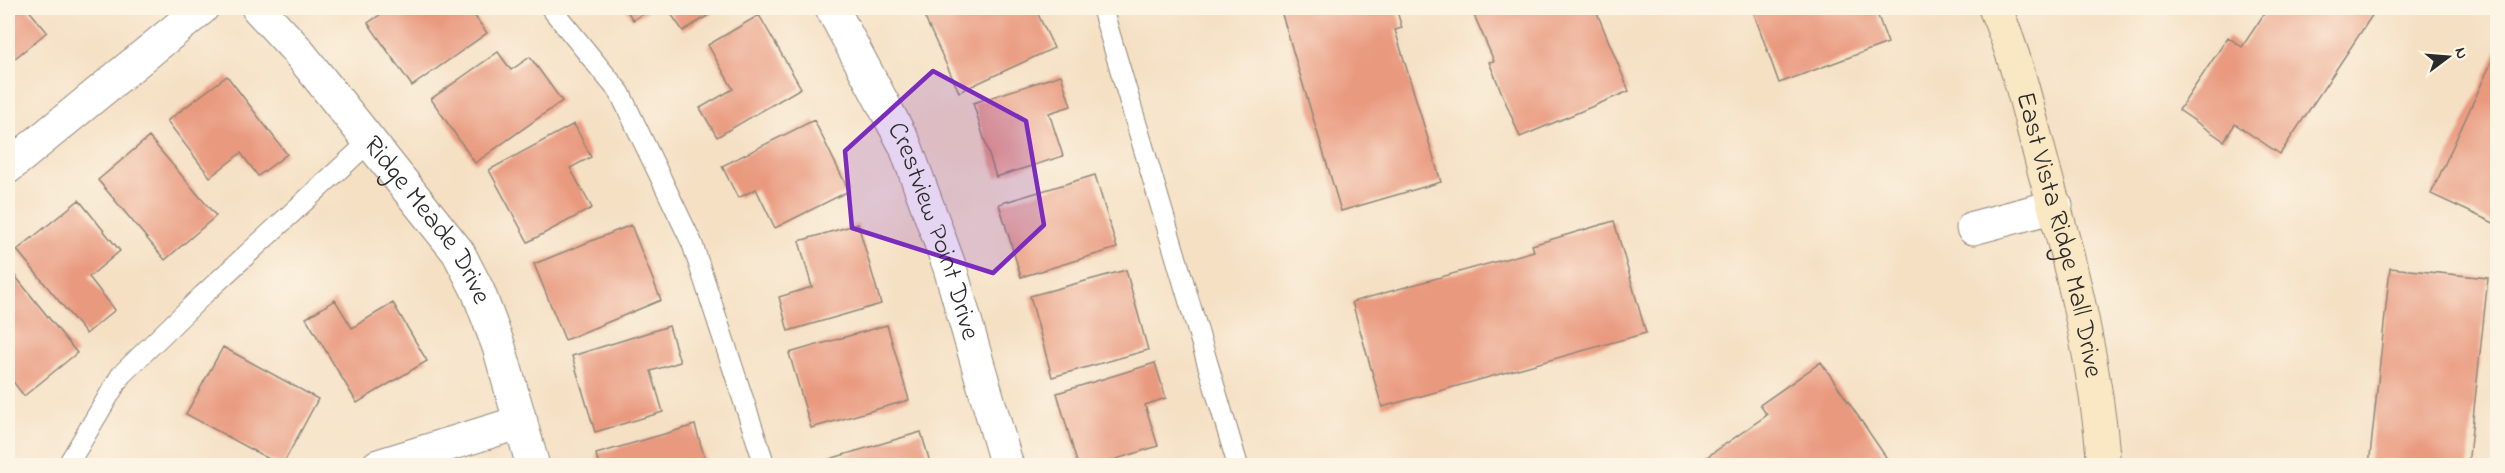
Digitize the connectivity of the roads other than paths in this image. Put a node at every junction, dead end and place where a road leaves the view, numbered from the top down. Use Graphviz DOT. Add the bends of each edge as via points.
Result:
graph roads {
  1 [pos="202,8"];
  2 [pos="258,8"];
  3 [pos="550,8"];
  4 [pos="832,8"];
  5 [pos="1102,8"];
  6 [pos="1995,8"];
  7 [pos="370,141"];
  8 [pos="8,167"];
  9 [pos="2056,206"];
  10 [pos="1973,228"];
  11 [pos="520,422"];
  12 [pos="67,465"];
  13 [pos="378,465"];
  14 [pos="533,465"];
  15 [pos="765,465"];
  16 [pos="1007,465"];
  17 [pos="1238,465"];
  18 [pos="2104,465"];
  1 -- 8 [label="street"];
  2 -- 7 [label="street, Ridge Meade Drive" via="296,48"];
  3 -- 15 [label="lane" via="620,93 692,243"];
  4 -- 16 [label="street, Crestview Point Drive" via="905,145 950,268"];
  5 -- 17 [label="lane"];
  6 -- 9 [label="main road, East Vista Ridge Mall Drive" via="2007,36"];
  7 -- 11 [label="street, Ridge Meade Drive" via="458,252 499,347"];
  7 -- 12 [label="lane" via="121,375"];
  9 -- 10 [label="street"];
  9 -- 18 [label="main road, East Vista Ridge Mall Drive" via="2085,332 2100,415"];
  11 -- 13 [label="street"];
  11 -- 14 [label="street, Ridge Meade Drive"];
}
